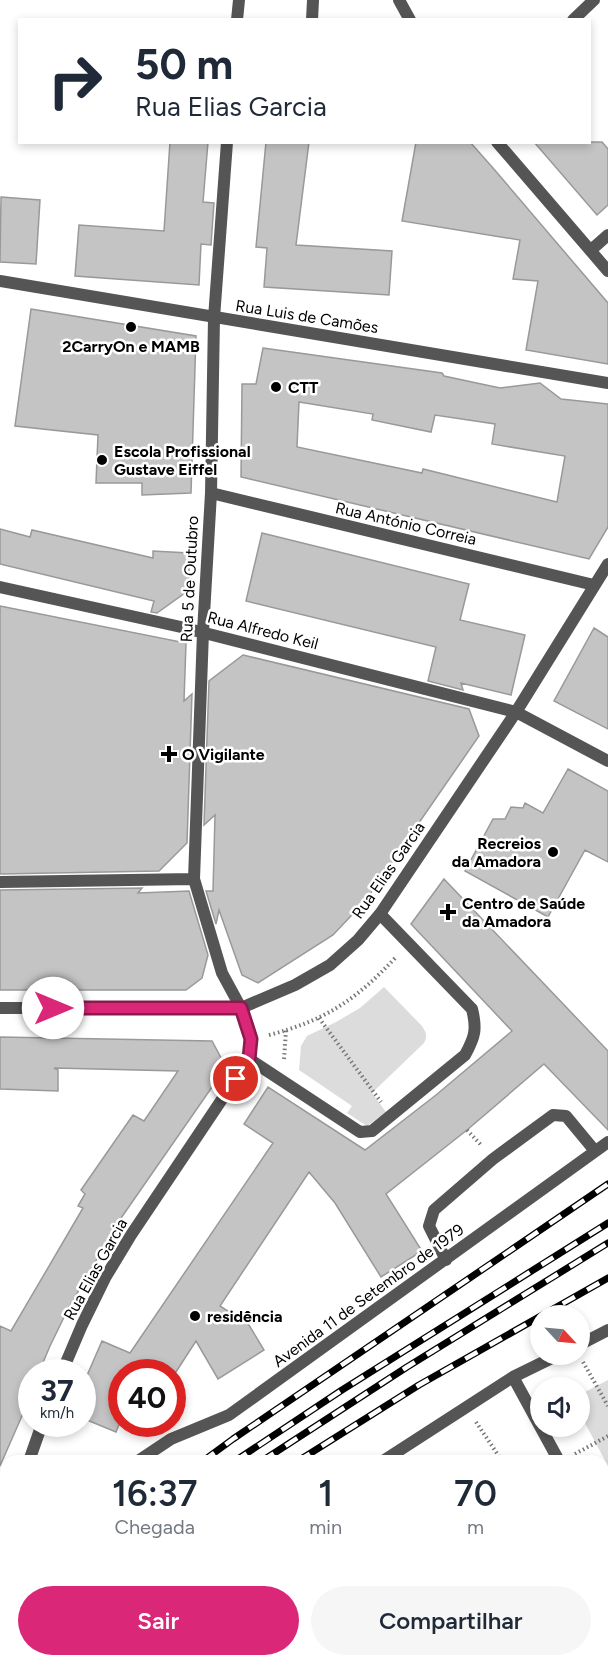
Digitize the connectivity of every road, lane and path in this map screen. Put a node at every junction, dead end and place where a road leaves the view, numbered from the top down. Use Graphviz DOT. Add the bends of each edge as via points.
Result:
graph roads {
  1 [pos="239,0"];
  2 [pos="314,0"];
  3 [pos="399,0"];
  4 [pos="594,0"];
  5 [pos="237,18"];
  6 [pos="312,18"];
  7 [pos="409,18"];
  8 [pos="575,18"];
  9 [pos="227,144"];
  10 [pos="499,144"];
  11 [pos="608,235"];
  12 [pos="591,250"];
  13 [pos="608,271"];
  14 [pos="0,281"];
  15 [pos="214,318"];
  16 [pos="608,382"];
  17 [pos="210,494"];
  18 [pos="608,564"];
  19 [pos="594,585"];
  20 [pos="0,587"];
  21 [pos="203,632"];
  22 [pos="516,712"];
  23 [pos="608,761"];
  24 [pos="194,879"];
  25 [pos="0,882"];
  26 [pos="380,914"];
  27 [pos="409,944"];
  28 [pos="0,1008"];
  29 [pos="241,1008"];
  30 [pos="319,1018"];
  31 [pos="286,1030"];
  32 [pos="251,1039"];
  33 [pos="249,1059"];
  34 [pos="282,1081"];
  35 [pos="392,1115"];
  36 [pos="608,1142"];
  37 [pos="595,1151"];
  38 [pos="446,1260"];
  39 [pos="608,1330"];
  40 [pos="590,1339"];
  41 [pos="68,1359"];
  42 [pos="538,1365"];
  43 [pos="585,1365"];
  44 [pos="513,1377"];
  45 [pos="608,1406"];
  46 [pos="466,1407"];
  47 [pos="608,1436"];
  48 [pos="37,1437"];
  49 [pos="30,1455"];
  50 [pos="147,1455"];
  51 [pos="392,1455"];
  52 [pos="498,1455"];
  53 [pos="562,1455"];
  54 [pos="572,1455"];
  1 -- 5 [label="street"];
  2 -- 6 [label="street"];
  3 -- 7 [label="street"];
  4 -- 8 [label="street"];
  9 -- 15 [label="street, Rua 5 de Outubro"];
  10 -- 12 [label="street"];
  11 -- 12 [label="street"];
  12 -- 13 [label="street"];
  14 -- 15 [label="street, Rua Luis de Camões"];
  15 -- 16 [label="street, Rua Luis de Camões"];
  15 -- 17 [label="street, Rua 5 de Outubro"];
  17 -- 19 [label="street, Rua António Correia"];
  17 -- 21 [label="street, Rua 5 de Outubro"];
  18 -- 19 [label="street, Rua Elias Garcia"];
  19 -- 22 [label="street, Rua Elias Garcia"];
  20 -- 21 [label="street, Rua Alfredo Keil"];
  21 -- 22 [label="street, Rua Alfredo Keil"];
  21 -- 24 [label="street, Rua 5 de Outubro"];
  22 -- 23 [label="street, Rua Alfredo Keil"];
  22 -- 26 [label="street, Rua Elias Garcia"];
  24 -- 25 [label="street"];
  24 -- 29 [label="street, Rua 5 de Outubro" via="222,973"];
  26 -- 27 [label="street"];
  26 -- 29 [label="street, Rua Elias Garcia" via="330,965"];
  27 -- 30 [label="path" via="367,987"];
  27 -- 35 [label="street" via="472,1009 476,1024 474,1040 465,1055"];
  28 -- 29 [label="street"];
  29 -- 32 [label="street, Rua Elias Garcia"];
  30 -- 31 [label="path"];
  30 -- 35 [label="path"];
  31 -- 32 [label="path"];
  31 -- 34 [label="path"];
  32 -- 33 [label="street, Rua Elias Garcia"];
  33 -- 34 [label="street"];
  33 -- 41 [label="street, Rua Elias Garcia" via="105,1278"];
  34 -- 35 [label="street" via="360,1132 372,1131"];
  36 -- 37 [label="street, Avenida 11 de Setembro de 1979"];
  37 -- 38 [label="street, Avenida 11 de Setembro de 1979"];
  37 -- 38 [label="street" via="566,1116 553,1115 493,1159 434,1210 429,1226"];
  38 -- 50 [label="street, Avenida 11 de Setembro de 1979" via="229,1415 171,1439"];
  39 -- 40 [label="street"];
  42 -- 44 [label="street"];
  43 -- 45 [label="path"];
  44 -- 46 [label="street"];
  44 -- 53 [label="street"];
  46 -- 51 [label="street"];
  46 -- 52 [label="path"];
  47 -- 54 [label="path"];
  48 -- 49 [label="street"];
}
